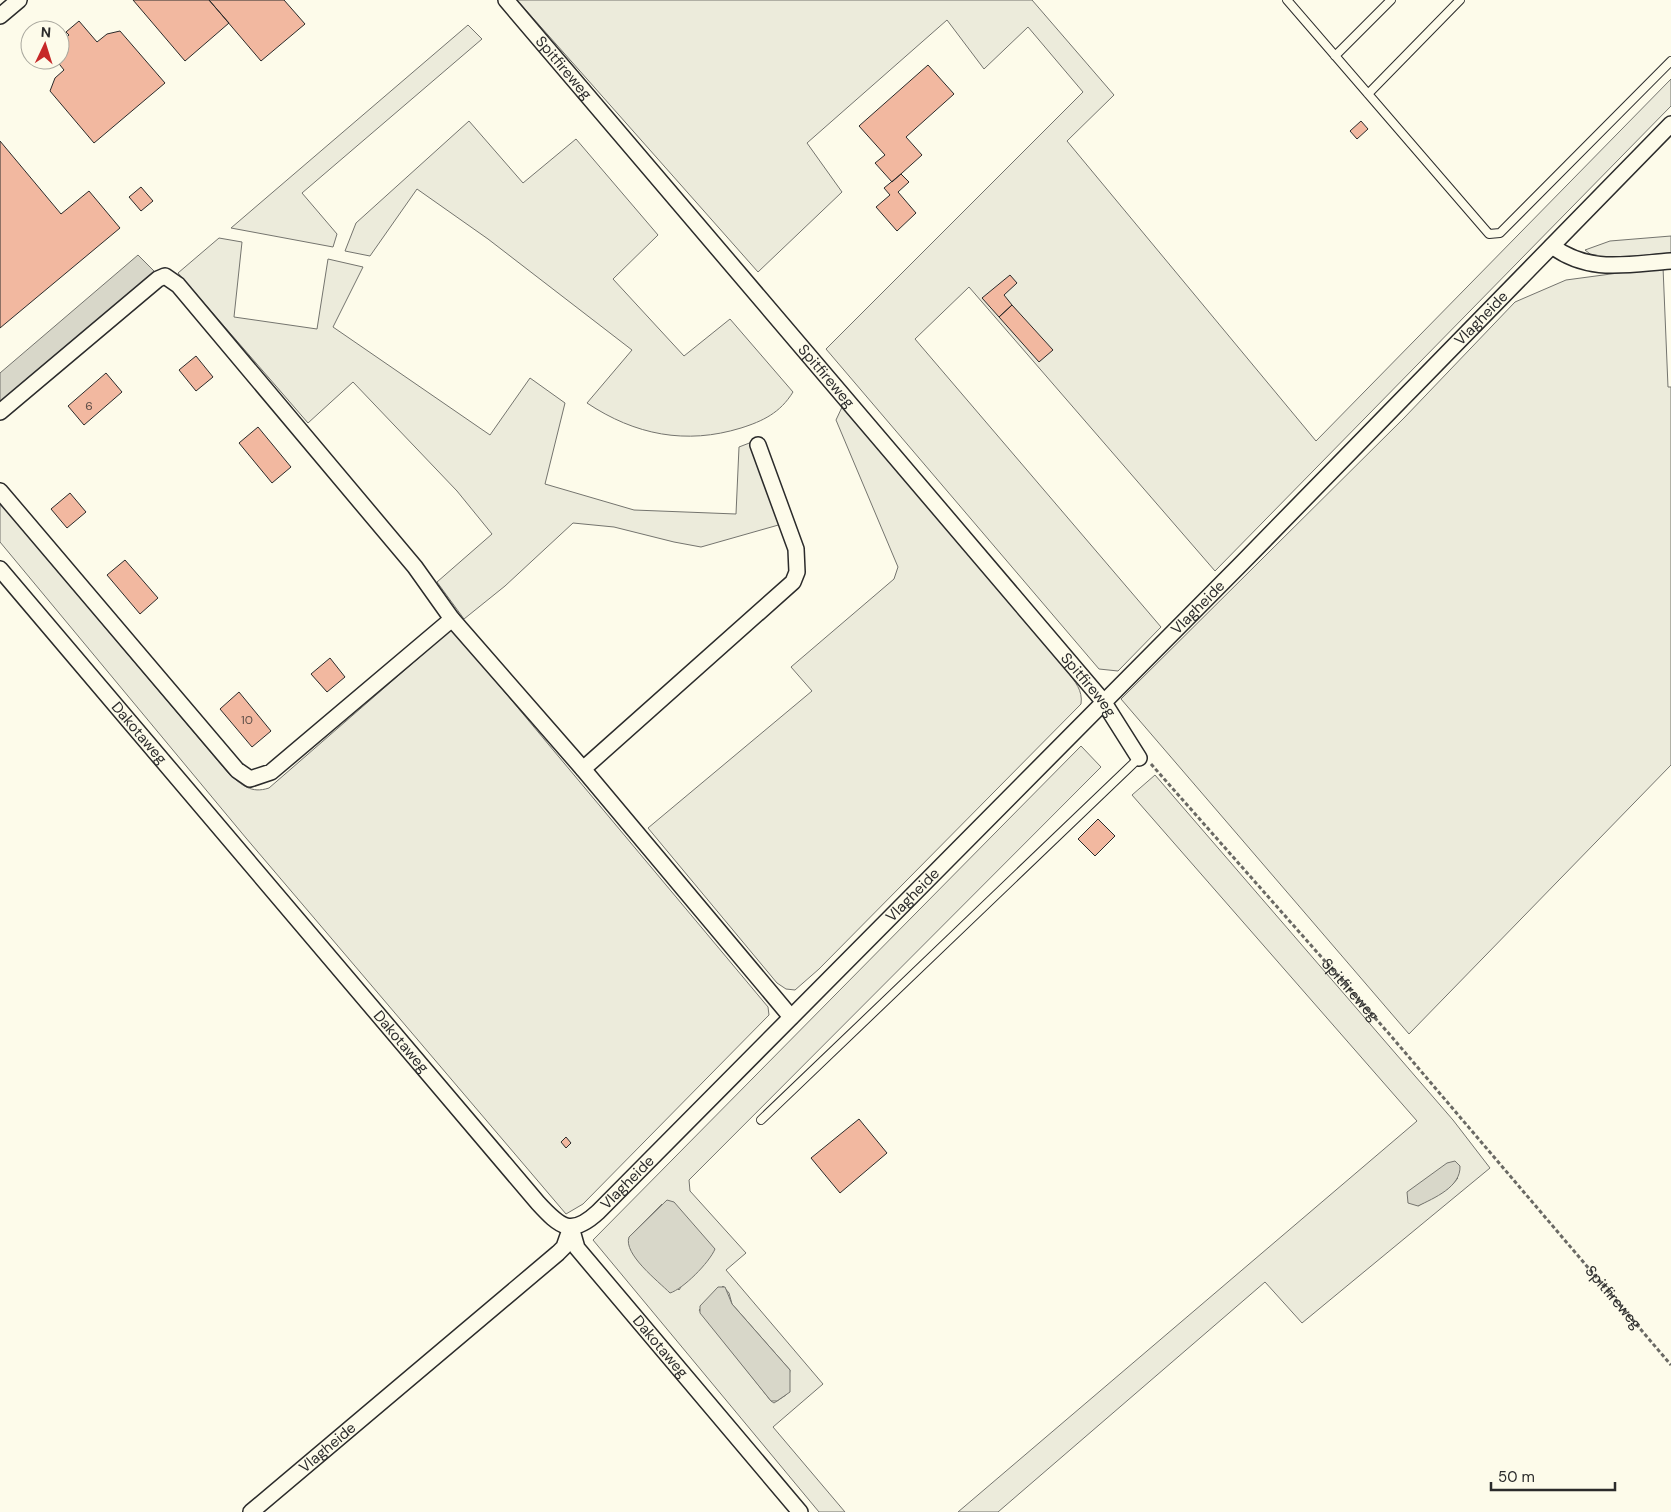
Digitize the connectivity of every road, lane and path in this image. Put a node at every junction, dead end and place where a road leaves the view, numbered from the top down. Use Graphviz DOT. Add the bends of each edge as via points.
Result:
graph roads {
  1 [pos="19,0"];
  2 [pos="506,0"];
  3 [pos="1287,0"];
  4 [pos="1390,0"];
  5 [pos="1460,0"];
  6 [pos="0,16"];
  7 [pos="1335,56"];
  8 [pos="1671,61"];
  9 [pos="1368,94"];
  10 [pos="1671,124"];
  11 [pos="1552,246"];
  12 [pos="1671,261"];
  13 [pos="0,412"];
  14 [pos="758,445"];
  15 [pos="0,491"];
  16 [pos="0,568"];
  17 [pos="452,619"];
  18 [pos="1103,701"];
  19 [pos="1139,758"];
  20 [pos="583,769"];
  21 [pos="791,1017"];
  22 [pos="762,1120"];
  23 [pos="571,1227"];
  24 [pos="1671,1365"];
  25 [pos="251,1512"];
  26 [pos="800,1512"];
  1 -- 6 [label="street"];
  2 -- 18 [label="street, Spitfireweg"];
  3 -- 7 [label="lane"];
  4 -- 7 [label="lane"];
  5 -- 9 [label="lane"];
  7 -- 9 [label="lane"];
  8 -- 9 [label="lane" via="1500,233 1489,234"];
  10 -- 11 [label="street, Vlagheide"];
  11 -- 12 [label="street" via="1577,262 1605,266"];
  11 -- 18 [label="street, Vlagheide"];
  13 -- 17 [label="street" via="158,278 165,276 178,286 415,567"];
  14 -- 20 [label="street" via="796,549 798,572 793,582"];
  15 -- 17 [label="street" via="237,770 250,779 272,772"];
  16 -- 23 [label="street, Dakotaweg" via="538,1203 554,1221"];
  17 -- 20 [label="street"];
  18 -- 19 [label="street, Spitfireweg"];
  18 -- 21 [label="street, Vlagheide"];
  19 -- 22 [label="lane"];
  19 -- 24 [label="path, Spitfireweg" via="1155,766 1398,1044"];
  20 -- 21 [label="street"];
  21 -- 23 [label="street, Vlagheide" via="588,1222"];
  23 -- 25 [label="street, Vlagheide" via="564,1247 558,1253"];
  23 -- 26 [label="street, Dakotaweg" via="577,1248"];
}
